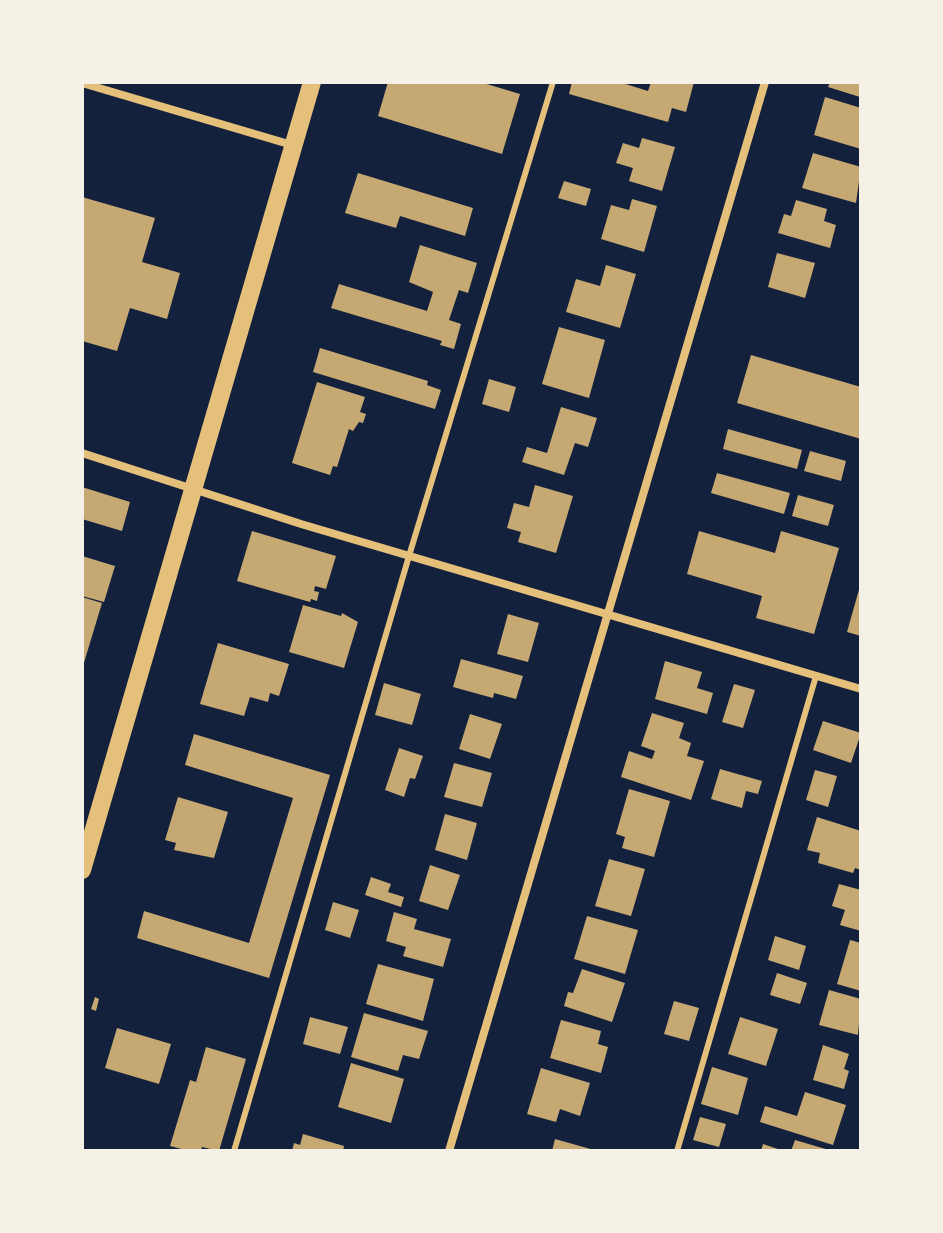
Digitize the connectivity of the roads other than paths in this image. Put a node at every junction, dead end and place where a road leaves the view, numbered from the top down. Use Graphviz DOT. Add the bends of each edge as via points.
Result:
graph roads {
  1 [pos="312,82"];
  2 [pos="553,82"];
  3 [pos="765,82"];
  4 [pos="82,83"];
  5 [pos="293,146"];
  6 [pos="82,453"];
  7 [pos="193,486"];
  8 [pos="409,556"];
  9 [pos="609,615"];
  10 [pos="816,676"];
  11 [pos="861,689"];
  12 [pos="82,870"];
  13 [pos="234,1151"];
  14 [pos="449,1151"];
  15 [pos="677,1151"];
  1 -- 5 [label="main road"];
  2 -- 8 [label="lane"];
  3 -- 9 [label="street"];
  4 -- 5 [label="street"];
  5 -- 7 [label="main road"];
  6 -- 7 [label="street"];
  7 -- 8 [label="street"];
  7 -- 12 [label="main road"];
  8 -- 9 [label="street"];
  8 -- 13 [label="lane"];
  9 -- 10 [label="street"];
  9 -- 14 [label="street"];
  10 -- 11 [label="street"];
  10 -- 15 [label="lane"];
}
